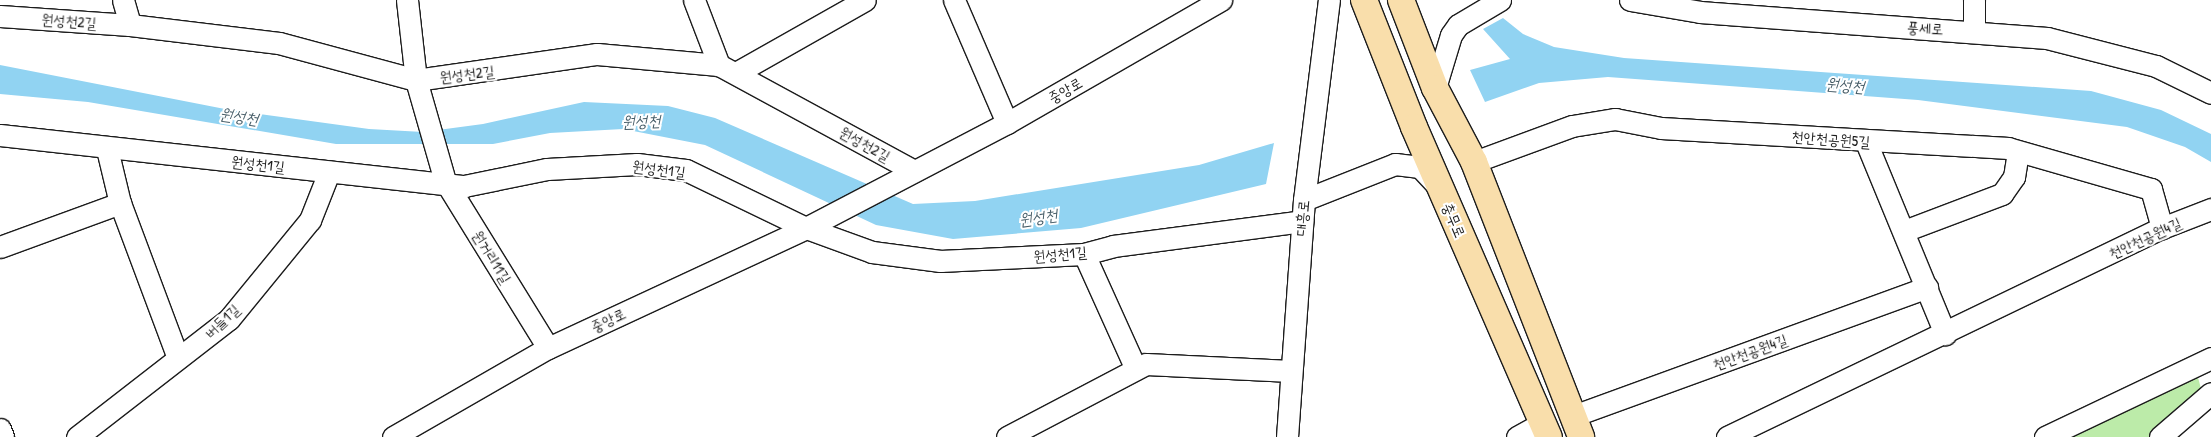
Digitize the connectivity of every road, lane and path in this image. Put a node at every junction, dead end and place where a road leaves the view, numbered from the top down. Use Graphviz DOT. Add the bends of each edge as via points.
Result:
graph roads {
  1 [pos="123,0"];
  2 [pos="407,0"];
  3 [pos="694,0"];
  4 [pos="865,0"];
  5 [pos="954,0"];
  6 [pos="1364,0"];
  7 [pos="1401,0"];
  8 [pos="1500,0"];
  9 [pos="1630,0"];
  10 [pos="1974,0"];
  11 [pos="1329,1"];
  12 [pos="1209,3"];
  13 [pos="1700,6"];
  14 [pos="829,8"];
  15 [pos="0,16"];
  16 [pos="130,25"];
  17 [pos="1974,30"];
  18 [pos="728,69"];
  19 [pos="419,88"];
  20 [pos="1435,88"];
  21 [pos="2211,93"];
  22 [pos="1007,122"];
  23 [pos="0,135"];
  24 [pos="1866,142"];
  25 [pos="106,149"];
  26 [pos="2018,153"];
  27 [pos="1474,162"];
  28 [pos="329,172"];
  29 [pos="442,172"];
  30 [pos="909,172"];
  31 [pos="1441,189"];
  32 [pos="1304,200"];
  33 [pos="120,203"];
  34 [pos="2211,209"];
  35 [pos="1302,221"];
  36 [pos="806,228"];
  37 [pos="2162,228"];
  38 [pos="1904,231"];
  39 [pos="0,247"];
  40 [pos="1084,254"];
  41 [pos="1927,287"];
  42 [pos="1945,334"];
  43 [pos="548,348"];
  44 [pos="178,358"];
  45 [pos="2211,358"];
  46 [pos="1141,366"];
  47 [pos="1291,371"];
  48 [pos="2211,392"];
  49 [pos="1577,427"];
  50 [pos="0,429"];
  51 [pos="1545,430"];
  52 [pos="405,434"];
  53 [pos="3,437"];
  54 [pos="77,437"];
  55 [pos="1007,437"];
  56 [pos="1287,437"];
  57 [pos="1518,437"];
  58 [pos="1727,437"];
  59 [pos="2045,437"];
  60 [pos="2160,437"];
  1 -- 16 [label="street"];
  2 -- 19 [label="street"];
  3 -- 18 [label="street"];
  4 -- 14 [label="street"];
  5 -- 22 [label="street"];
  6 -- 31 [label="main road, 충무로"];
  7 -- 20 [label="main road"];
  8 -- 20 [label="street" via="1458,26"];
  9 -- 13 [label="street, 풍세로"];
  10 -- 17 [label="street"];
  11 -- 32 [label="street, 대흥로"];
  12 -- 22 [label="street, 중앙로"];
  13 -- 17 [label="street, 풍세로"];
  14 -- 18 [label="street"];
  15 -- 16 [label="street, 원성천2길"];
  16 -- 19 [label="street, 원성천2길" via="279,44"];
  17 -- 21 [label="street, 풍세로" via="2047,38 2156,66"];
  18 -- 19 [label="street, 원성천2길" via="596,54"];
  18 -- 30 [label="street, 원성천2길"];
  19 -- 29 [label="street, 원거리11길"];
  20 -- 27 [label="main road"];
  22 -- 30 [label="street, 중앙로"];
  23 -- 25 [label="street, 원성천1길"];
  24 -- 26 [label="street, 천안천공원5길" via="2008,148"];
  24 -- 27 [label="street, 천안천공원5길" via="1661,128 1616,119 1572,126"];
  24 -- 38 [label="street"];
  25 -- 28 [label="street, 원성천1길"];
  25 -- 33 [label="street"];
  26 -- 37 [label="street, 천안천공원5길" via="2151,189"];
  26 -- 38 [label="street" via="2014,177 2002,194"];
  27 -- 49 [label="main road"];
  28 -- 29 [label="street, 원성천1길"];
  28 -- 44 [label="street, 버들1길" via="310,220 229,319"];
  29 -- 36 [label="street, 원성천1길" via="464,186 547,169 628,164 686,170"];
  29 -- 43 [label="street, 원거리11길"];
  30 -- 36 [label="street, 중앙로"];
  31 -- 32 [label="street" via="1420,167 1395,164"];
  31 -- 51 [label="main road, 충무로"];
  32 -- 35 [label="street, 대흥로"];
  33 -- 39 [label="street"];
  33 -- 44 [label="street"];
  34 -- 37 [label="street, 천안천공원4길"];
  35 -- 40 [label="street, 원성천1길" via="1113,246"];
  35 -- 47 [label="street, 대흥로"];
  36 -- 40 [label="street, 원성천1길" via="872,252 940,261"];
  36 -- 43 [label="street, 중앙로"];
  37 -- 42 [label="street, 천안천공원4길"];
  38 -- 41 [label="street"];
  40 -- 46 [label="street"];
  41 -- 42 [label="street"];
  41 -- 49 [label="street, 천안천공원4길"];
  42 -- 58 [label="street, 천안천공원4길"];
  43 -- 52 [label="street, 중앙로"];
  44 -- 54 [label="street, 버들1길"];
  45 -- 59 [label="street"];
  46 -- 47 [label="street"];
  46 -- 55 [label="street"];
  47 -- 56 [label="street, 대흥로"];
  48 -- 60 [label="street"];
  50 -- 53 [label="street"];
  51 -- 57 [label="street"];
}
